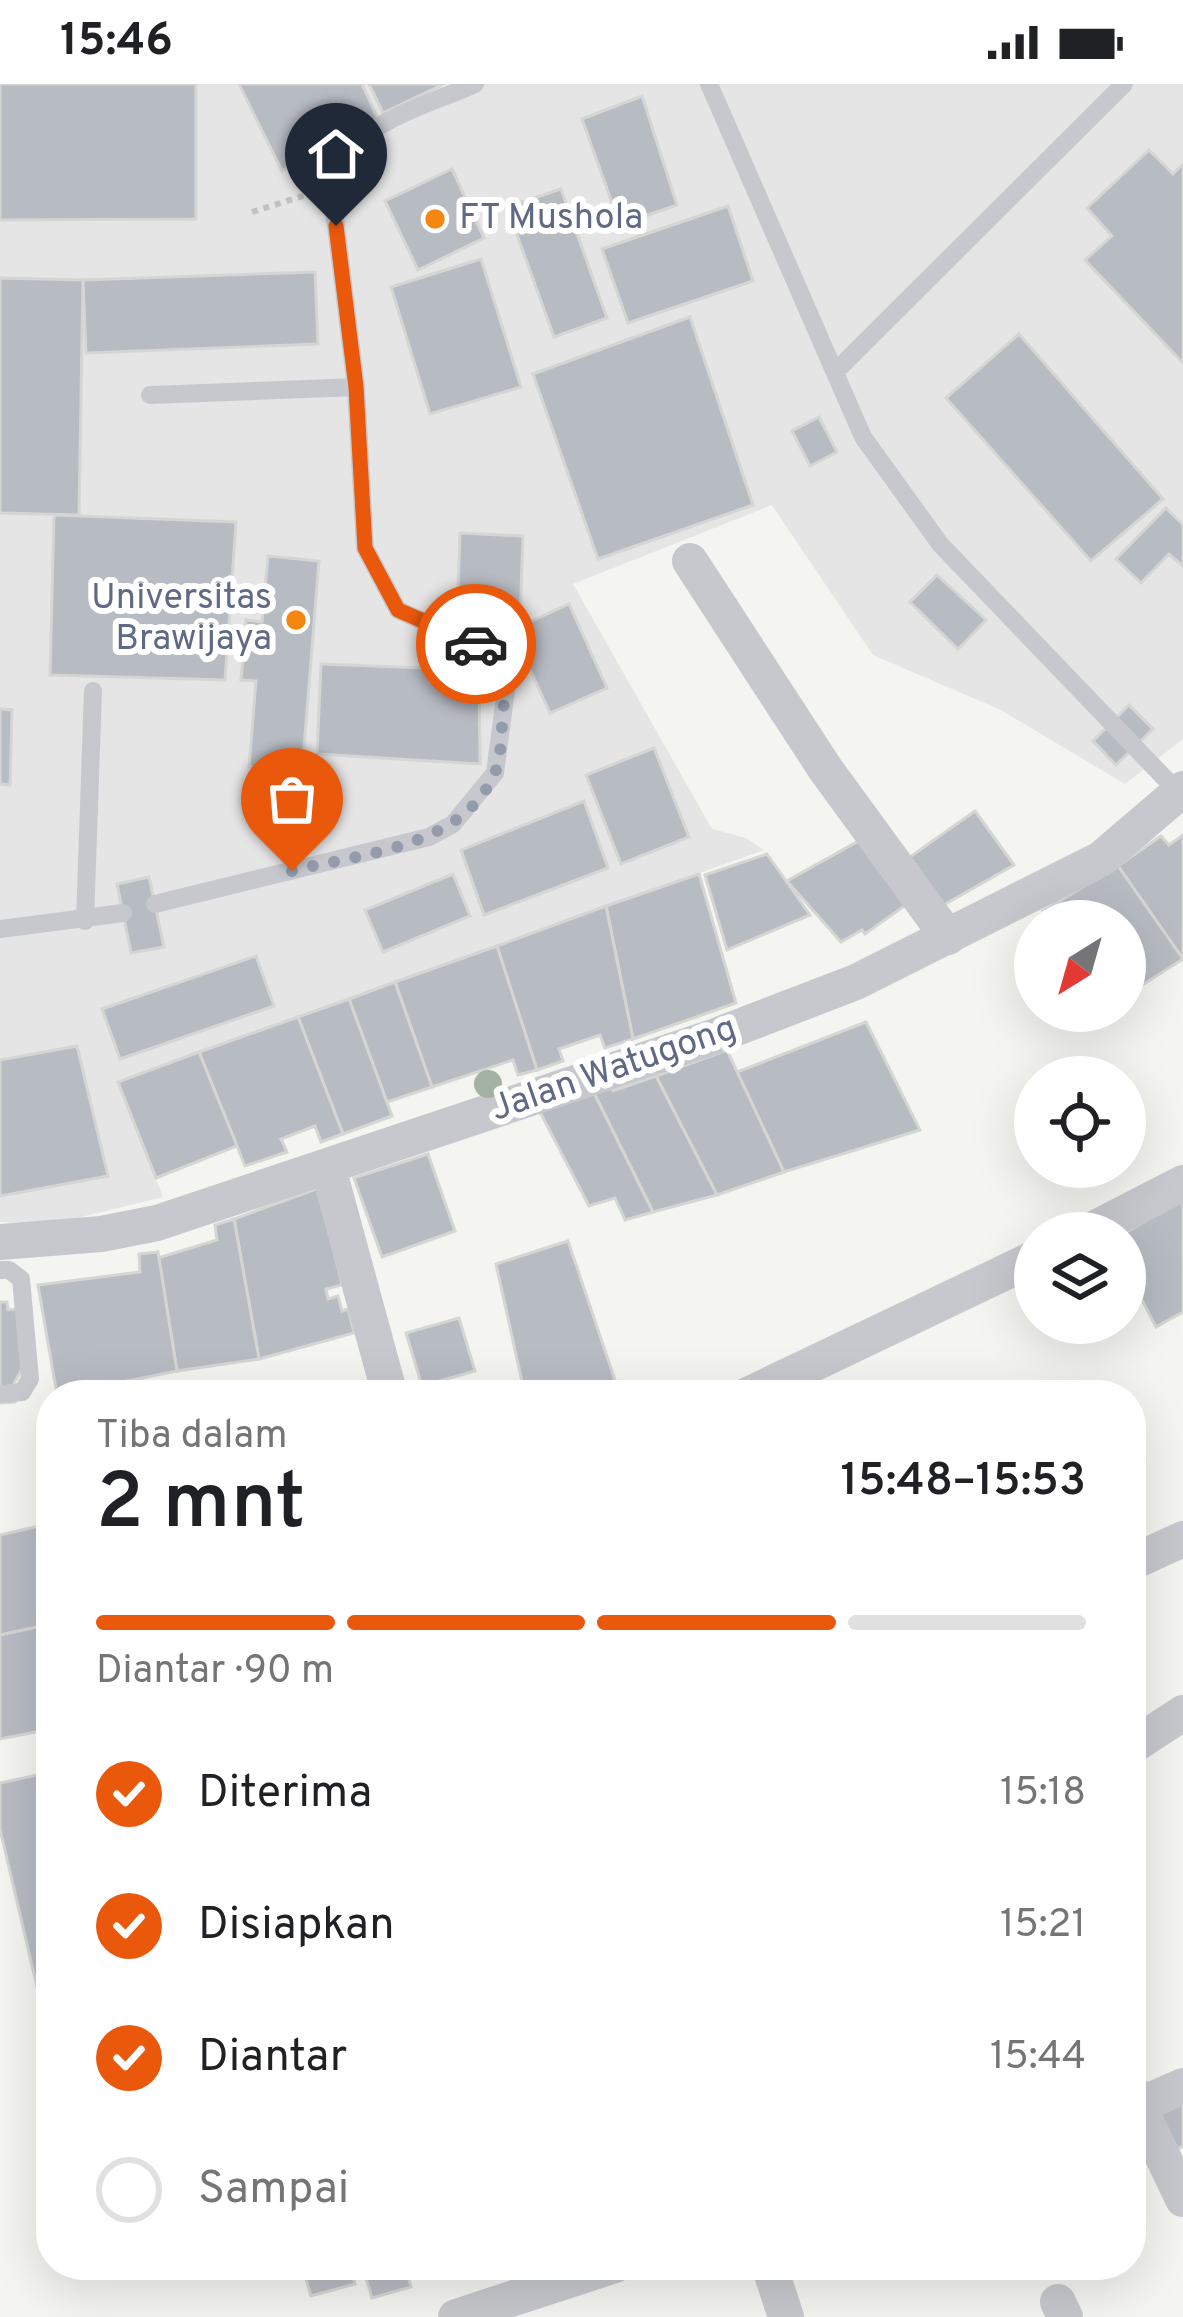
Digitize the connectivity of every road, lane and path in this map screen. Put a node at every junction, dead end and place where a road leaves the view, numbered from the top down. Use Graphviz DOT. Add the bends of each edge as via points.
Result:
graph roads {
  1 [pos="475,84"];
  2 [pos="709,84"];
  3 [pos="1124,84"];
  4 [pos="332,186"];
  5 [pos="252,212"];
  6 [pos="836,371"];
  7 [pos="356,387"];
  8 [pos="150,395"];
  9 [pos="690,561"];
  10 [pos="93,691"];
  11 [pos="1181,791"];
  12 [pos="155,904"];
  13 [pos="123,913"];
  14 [pos="85,921"];
  15 [pos="0,929"];
  16 [pos="948,938"];
  17 [pos="328,1168"];
  18 [pos="1183,1184"];
  19 [pos="1128,1212"];
  20 [pos="0,1242"];
  21 [pos="1014,1268"];
  22 [pos="0,1270"];
  23 [pos="386,1380"];
  24 [pos="787,1380"];
  25 [pos="0,1394"];
  26 [pos="1183,1539"];
  27 [pos="1146,1556"];
  28 [pos="1183,1713"];
  29 [pos="1146,1737"];
  30 [pos="1183,2086"];
  31 [pos="1146,2098"];
  32 [pos="1146,2126"];
  33 [pos="1183,2199"];
  34 [pos="531,2280"];
  35 [pos="774,2280"];
  36 [pos="456,2317"];
  37 [pos="786,2317"];
  1 -- 4 [label="lane" via="350,145 334,165"];
  2 -- 6 [label="lane"];
  3 -- 6 [label="lane"];
  4 -- 5 [label="path"];
  4 -- 7 [label="lane"];
  6 -- 11 [label="lane" via="863,437 940,544"];
  7 -- 8 [label="lane"];
  7 -- 12 [label="lane" via="365,548 398,610 496,654 508,675 495,773 453,824 429,837"];
  9 -- 16 [label="street"];
  10 -- 14 [label="lane"];
  11 -- 16 [label="street, Jalan Watugong" via="1101,859"];
  13 -- 14 [label="lane"];
  14 -- 15 [label="lane"];
  16 -- 17 [label="street, Jalan Watugong" via="713,1037"];
  17 -- 20 [label="street, Jalan Watugong" via="157,1223"];
  17 -- 23 [label="street"];
  18 -- 19 [label="street"];
  21 -- 24 [label="street"];
  22 -- 25 [label="lane" via="21,1279 31,1379 22,1392"];
  26 -- 27 [label="street"];
  28 -- 29 [label="street"];
  30 -- 31 [label="street"];
  32 -- 33 [label="street"];
  34 -- 36 [label="street"];
  35 -- 37 [label="street"];
}
